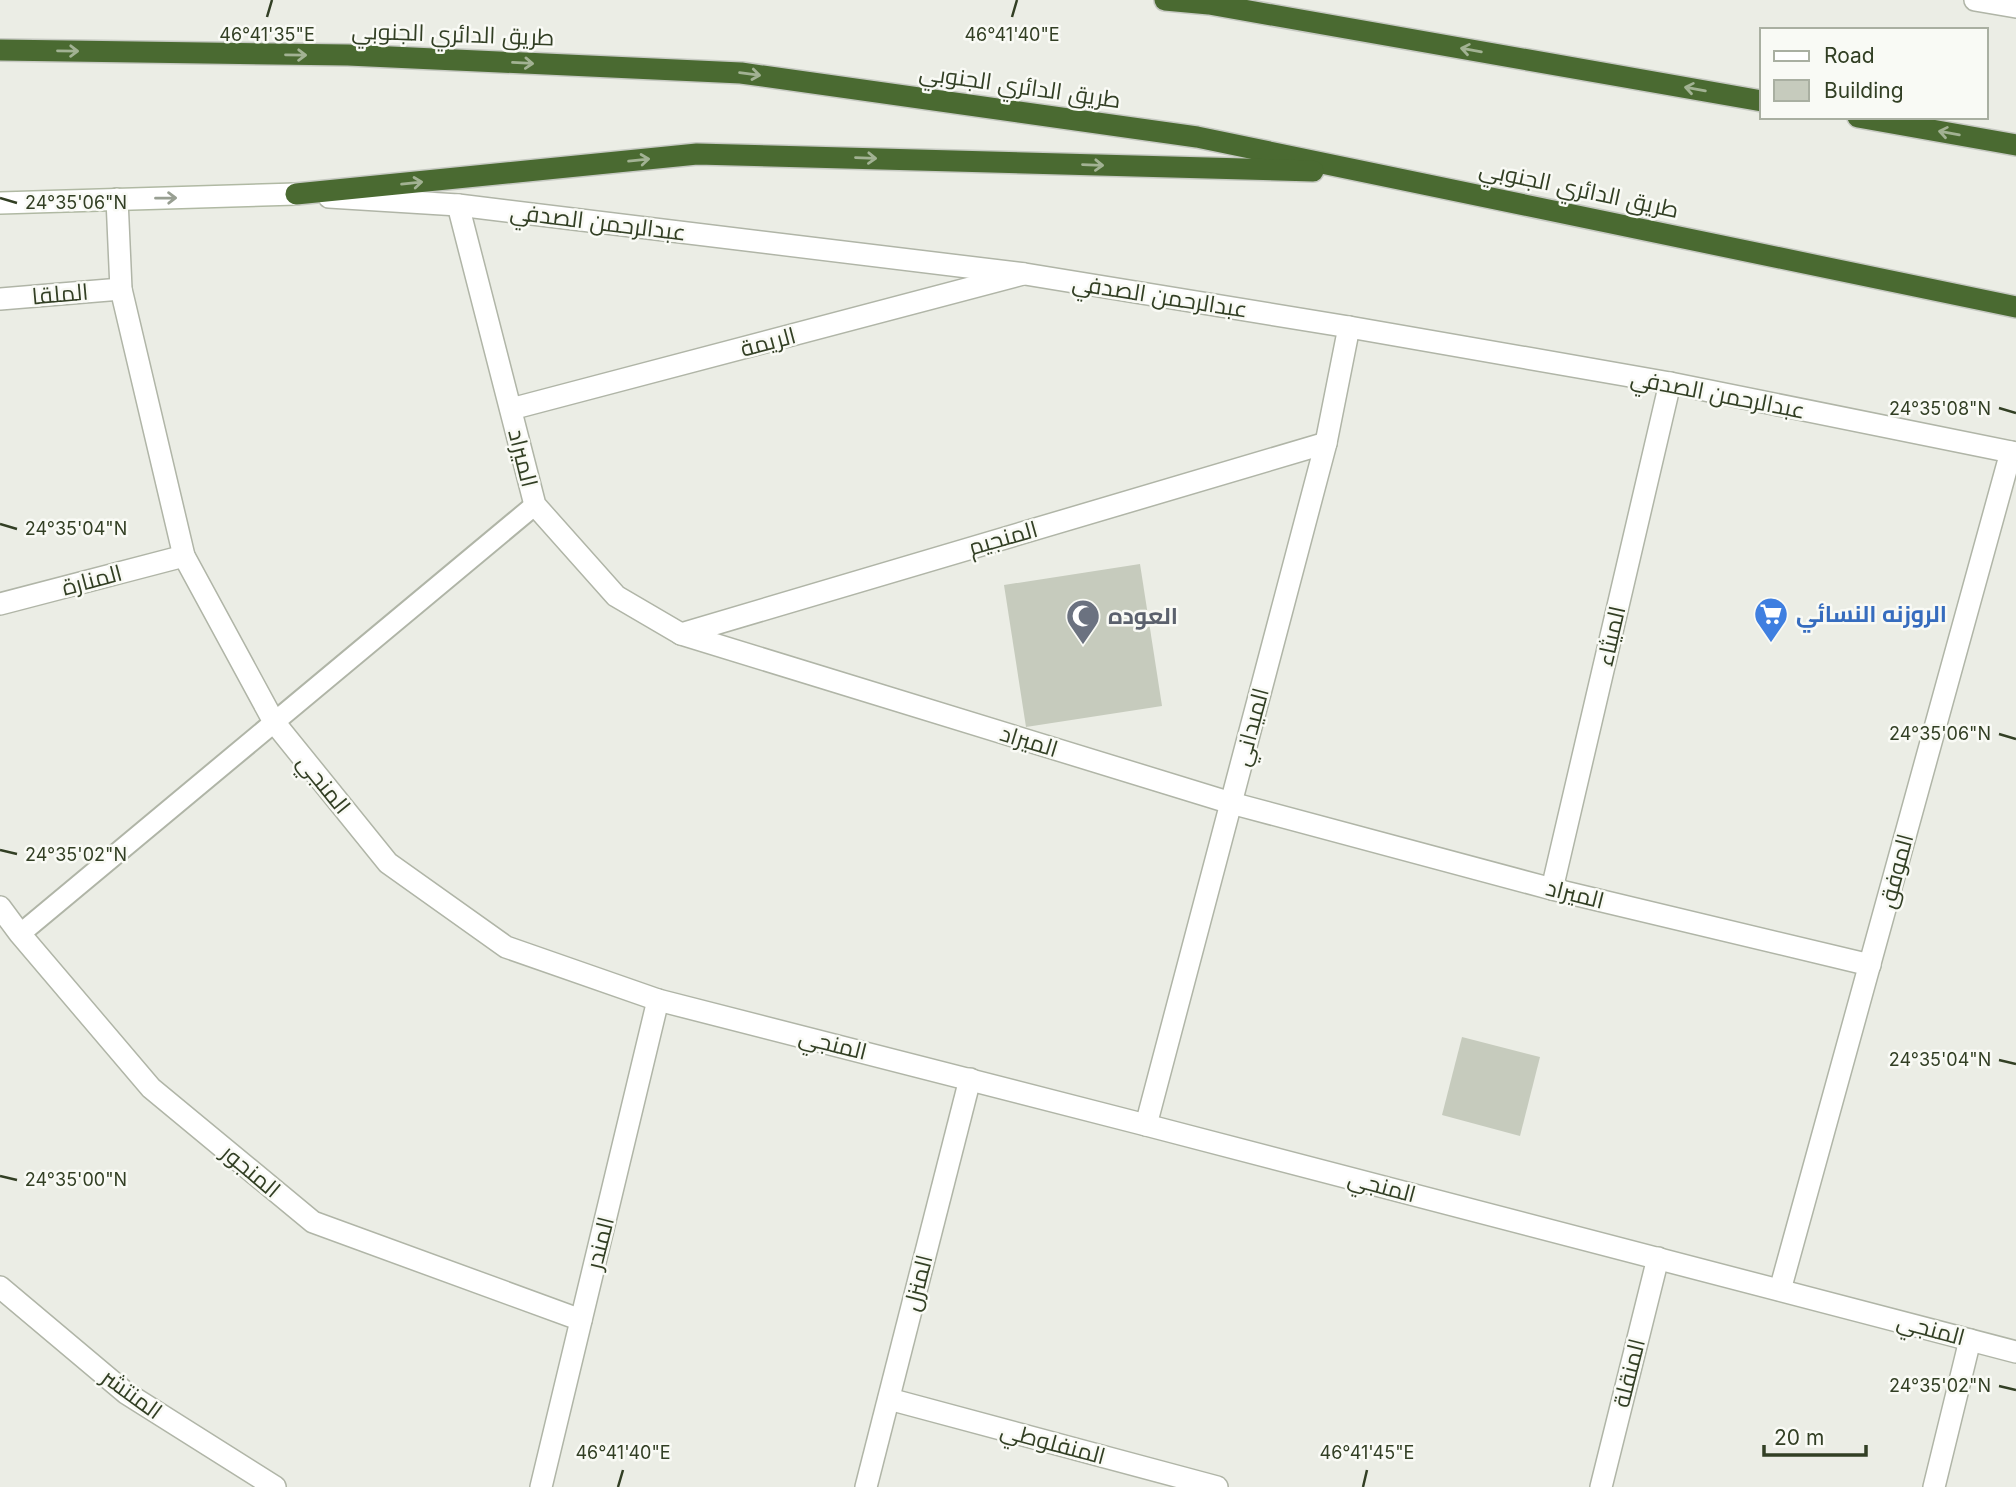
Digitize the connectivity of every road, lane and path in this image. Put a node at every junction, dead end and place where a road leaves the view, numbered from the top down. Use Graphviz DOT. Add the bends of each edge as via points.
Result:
graph roads {
  1 [pos="1165,0"];
  2 [pos="1975,0"];
  3 [pos="1202,2"];
  4 [pos="2016,7"];
  5 [pos="0,50"];
  6 [pos="1760,100"];
  7 [pos="1869,119"];
  8 [pos="2016,145"];
  9 [pos="1372,172"];
  10 [pos="296,194"];
  11 [pos="117,199"];
  12 [pos="0,204"];
  13 [pos="458,205"];
  14 [pos="1025,274"];
  15 [pos="121,289"];
  16 [pos="0,299"];
  17 [pos="2016,307"];
  18 [pos="1349,327"];
  19 [pos="1670,383"];
  20 [pos="511,409"];
  21 [pos="1326,443"];
  22 [pos="2014,453"];
  23 [pos="535,505"];
  24 [pos="184,556"];
  25 [pos="0,604"];
  26 [pos="681,634"];
  27 [pos="274,722"];
  28 [pos="1231,803"];
  29 [pos="1552,889"];
  30 [pos="0,907"];
  31 [pos="20,934"];
  32 [pos="1870,965"];
  33 [pos="658,1000"];
  34 [pos="970,1079"];
  35 [pos="1146,1125"];
  36 [pos="1658,1258"];
  37 [pos="0,1287"];
  38 [pos="1780,1290"];
  39 [pos="581,1320"];
  40 [pos="1970,1340"];
  41 [pos="2016,1352"];
  42 [pos="888,1399"];
  43 [pos="275,1487"];
  44 [pos="541,1487"];
  45 [pos="866,1487"];
  46 [pos="1217,1487"];
  47 [pos="1601,1487"];
  48 [pos="1934,1487"];
  1 -- 3 [label="highway"];
  2 -- 4 [label="street"];
  6 -- 3 [label="highway, one-way"];
  5 -- 9 [label="highway, طريق الدائري الجنوبي, one-way" via="348,55 741,73 1197,137"];
  8 -- 7 [label="highway, one-way"];
  10 -- 9 [label="highway, one-way" via="697,154"];
  9 -- 17 [label="highway, طريق الدائري الجنوبي"];
  11 -- 10 [label="street, عبدالرحمن الصدفي, one-way"];
  10 -- 13 [label="street, عبدالرحمن الصدفي"];
  11 -- 12 [label="street, عبدالرحمن الصدفي"];
  11 -- 15 [label="street, المنجي"];
  13 -- 14 [label="street, عبدالرحمن الصدفي"];
  13 -- 20 [label="street, الميراد"];
  14 -- 18 [label="street, عبدالرحمن الصدفي"];
  14 -- 20 [label="street, الريمة"];
  15 -- 16 [label="street, الملقا"];
  15 -- 24 [label="street, المنجي"];
  18 -- 19 [label="street, عبدالرحمن الصدفي"];
  18 -- 21 [label="street, الميداني"];
  19 -- 22 [label="street, عبدالرحمن الصدفي"];
  19 -- 29 [label="street, الميثاء"];
  20 -- 23 [label="street, الميراد"];
  21 -- 26 [label="street, المنجيم"];
  21 -- 28 [label="street, الميداني"];
  22 -- 32 [label="street, الموفق"];
  23 -- 26 [label="street, الميراد" via="616,596"];
  23 -- 27 [label="lane"];
  24 -- 25 [label="street, المنارة"];
  24 -- 27 [label="street, المنجي"];
  26 -- 28 [label="street, الميراد"];
  27 -- 31 [label="lane"];
  27 -- 33 [label="street, المنجي" via="388,863 506,947"];
  28 -- 29 [label="street, الميراد"];
  28 -- 35 [label="street, الميداني"];
  29 -- 32 [label="street, الميراد"];
  30 -- 31 [label="street, المنجور"];
  31 -- 39 [label="street, المنجور" via="151,1088 313,1222"];
  32 -- 38 [label="street, الموفق"];
  33 -- 34 [label="street, المنجي"];
  33 -- 39 [label="street, المندر"];
  34 -- 35 [label="street, المنجي"];
  34 -- 42 [label="street, المنزل"];
  35 -- 36 [label="street, المنجي"];
  36 -- 38 [label="street, المنجي"];
  36 -- 47 [label="street, المنقلة"];
  37 -- 43 [label="street, المنتشر" via="126,1393"];
  38 -- 40 [label="street, المنجي"];
  39 -- 44 [label="street, المندر"];
  40 -- 41 [label="street, المنجي"];
  40 -- 48 [label="street"];
  42 -- 45 [label="street, المنزل"];
  42 -- 46 [label="street, المنفلوطي"];
}
